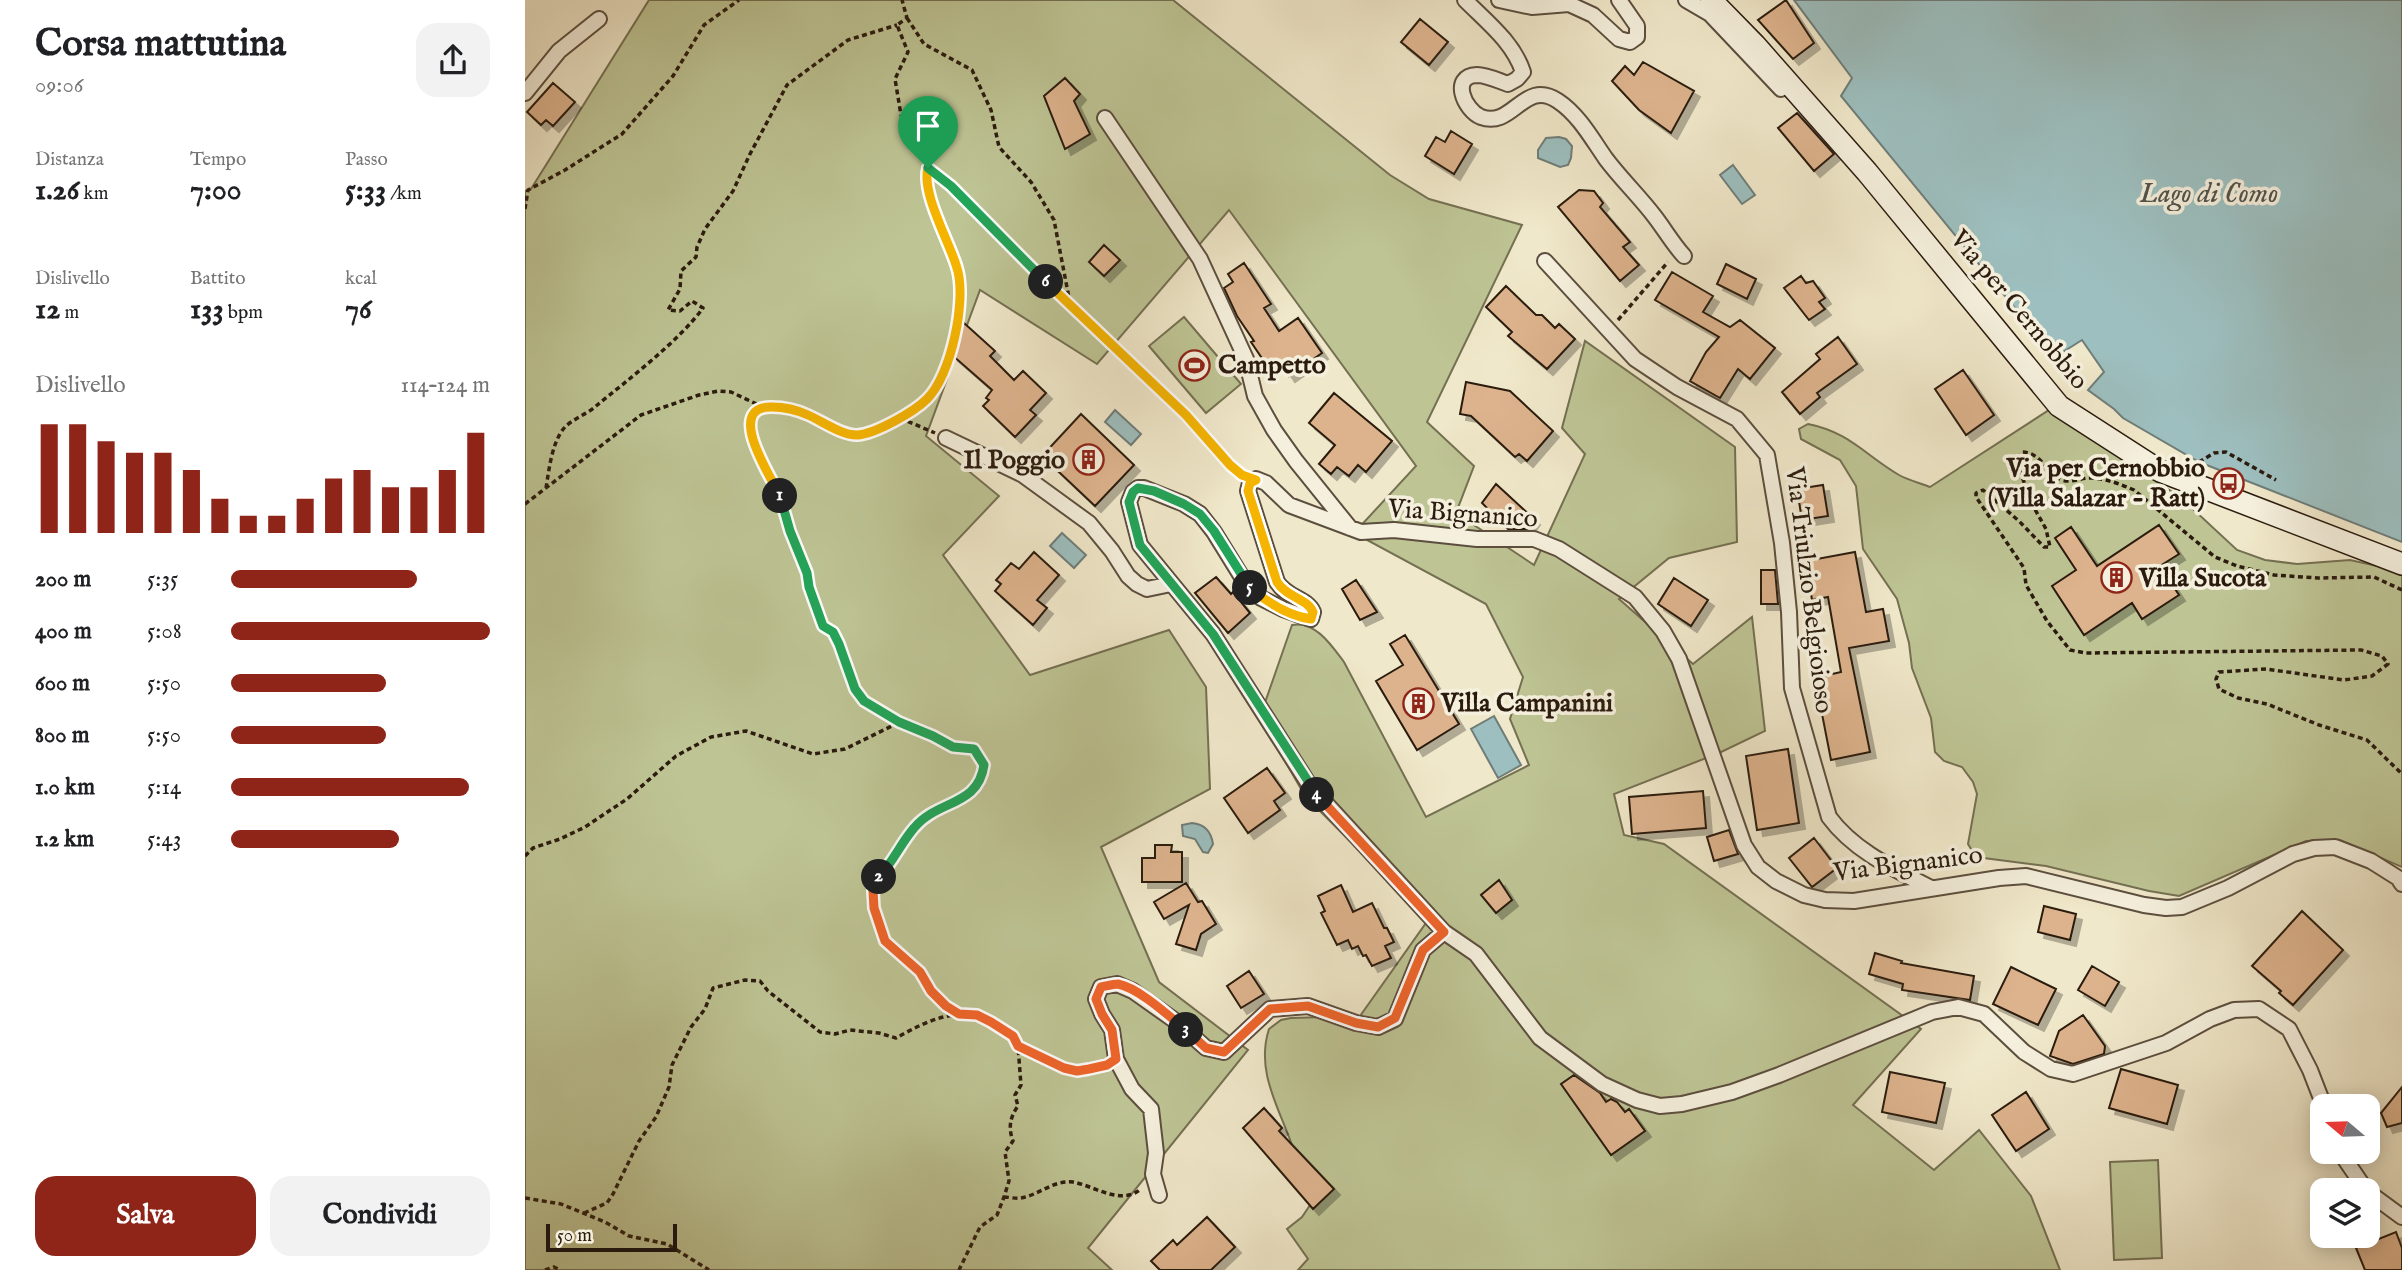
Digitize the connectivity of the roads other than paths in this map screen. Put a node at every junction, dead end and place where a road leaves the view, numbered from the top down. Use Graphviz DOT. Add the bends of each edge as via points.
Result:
graph roads {
  1 [pos="1465,0"];
  2 [pos="1499,0"];
  3 [pos="1619,0"];
  4 [pos="1686,0"];
  5 [pos="1711,0"];
  6 [pos="599,19"];
  7 [pos="525,93"];
  8 [pos="1800,96"];
  9 [pos="1105,118"];
  10 [pos="1682,254"];
  11 [pos="1545,261"];
  12 [pos="946,438"];
  13 [pos="1351,529"];
  14 [pos="2402,564"];
  15 [pos="1171,584"];
  16 [pos="2402,884"];
  17 [pos="1931,888"];
  18 [pos="1444,932"];
  19 [pos="2319,1094"];
  20 [pos="1159,1195"];
  21 [pos="2380,1201"];
  22 [pos="2402,1217"];
  1 -- 10 [label="street" via="1497,31 1523,72 1508,84 1482,75 1466,79 1462,97 1473,113 1500,118 1531,95 1558,101 1591,134"];
  2 -- 3 [label="street" via="1532,7 1569,4 1593,15 1619,40 1630,42 1637,37 1637,26"];
  4 -- 8 [label="street" via="1710,14 1794,101"];
  5 -- 8 [label="main road, Via per Cernobbio"];
  6 -- 7 [label="street" via="559,51"];
  8 -- 14 [label="main road, Via per Cernobbio" via="2059,407 2160,471"];
  9 -- 13 [label="street" via="1200,259 1246,359 1255,396 1274,430"];
  11 -- 17 [label="street, Via Triulzio Belgioioso" via="1635,359 1737,419 1767,455 1782,543 1792,688 1829,817 1841,833 1887,866"];
  12 -- 15 [label="street" via="1023,475 1089,523 1137,584 1147,589"];
  13 -- 15 [label="street, Via Bignanico" via="1289,505 1266,483 1250,483 1248,491 1277,582 1282,590 1311,606 1311,619 1261,598 1248,586 1200,514 1138,488 1129,502 1140,545"];
  13 -- 17 [label="street, Via Bignanico" via="1534,539 1608,579 1648,610 1679,659 1744,845 1758,867 1804,895 1825,900 1853,901"];
  15 -- 18 [label="street" via="1233,662 1310,786"];
  16 -- 17 [label="street, Via Bignanico" via="2371,861 2335,847 2293,855 2182,907 2144,905 2026,876"];
  18 -- 19 [label="street" via="1476,954 1540,1038 1602,1084 1660,1106 1732,1092 1932,1012 1958,1007 1984,1014 2024,1052 2051,1069 2073,1074 2166,1042 2234,1010 2259,1009 2289,1029"];
  18 -- 20 [label="street" via="1423,950 1395,1018 1378,1027 1308,1006 1270,1009 1224,1052 1206,1048 1133,991 1117,984 1101,987 1096,999 1112,1030 1116,1059 1132,1089 1151,1109 1156,1153 1153,1174"];
  21 -- 22 [label="street"];
}
